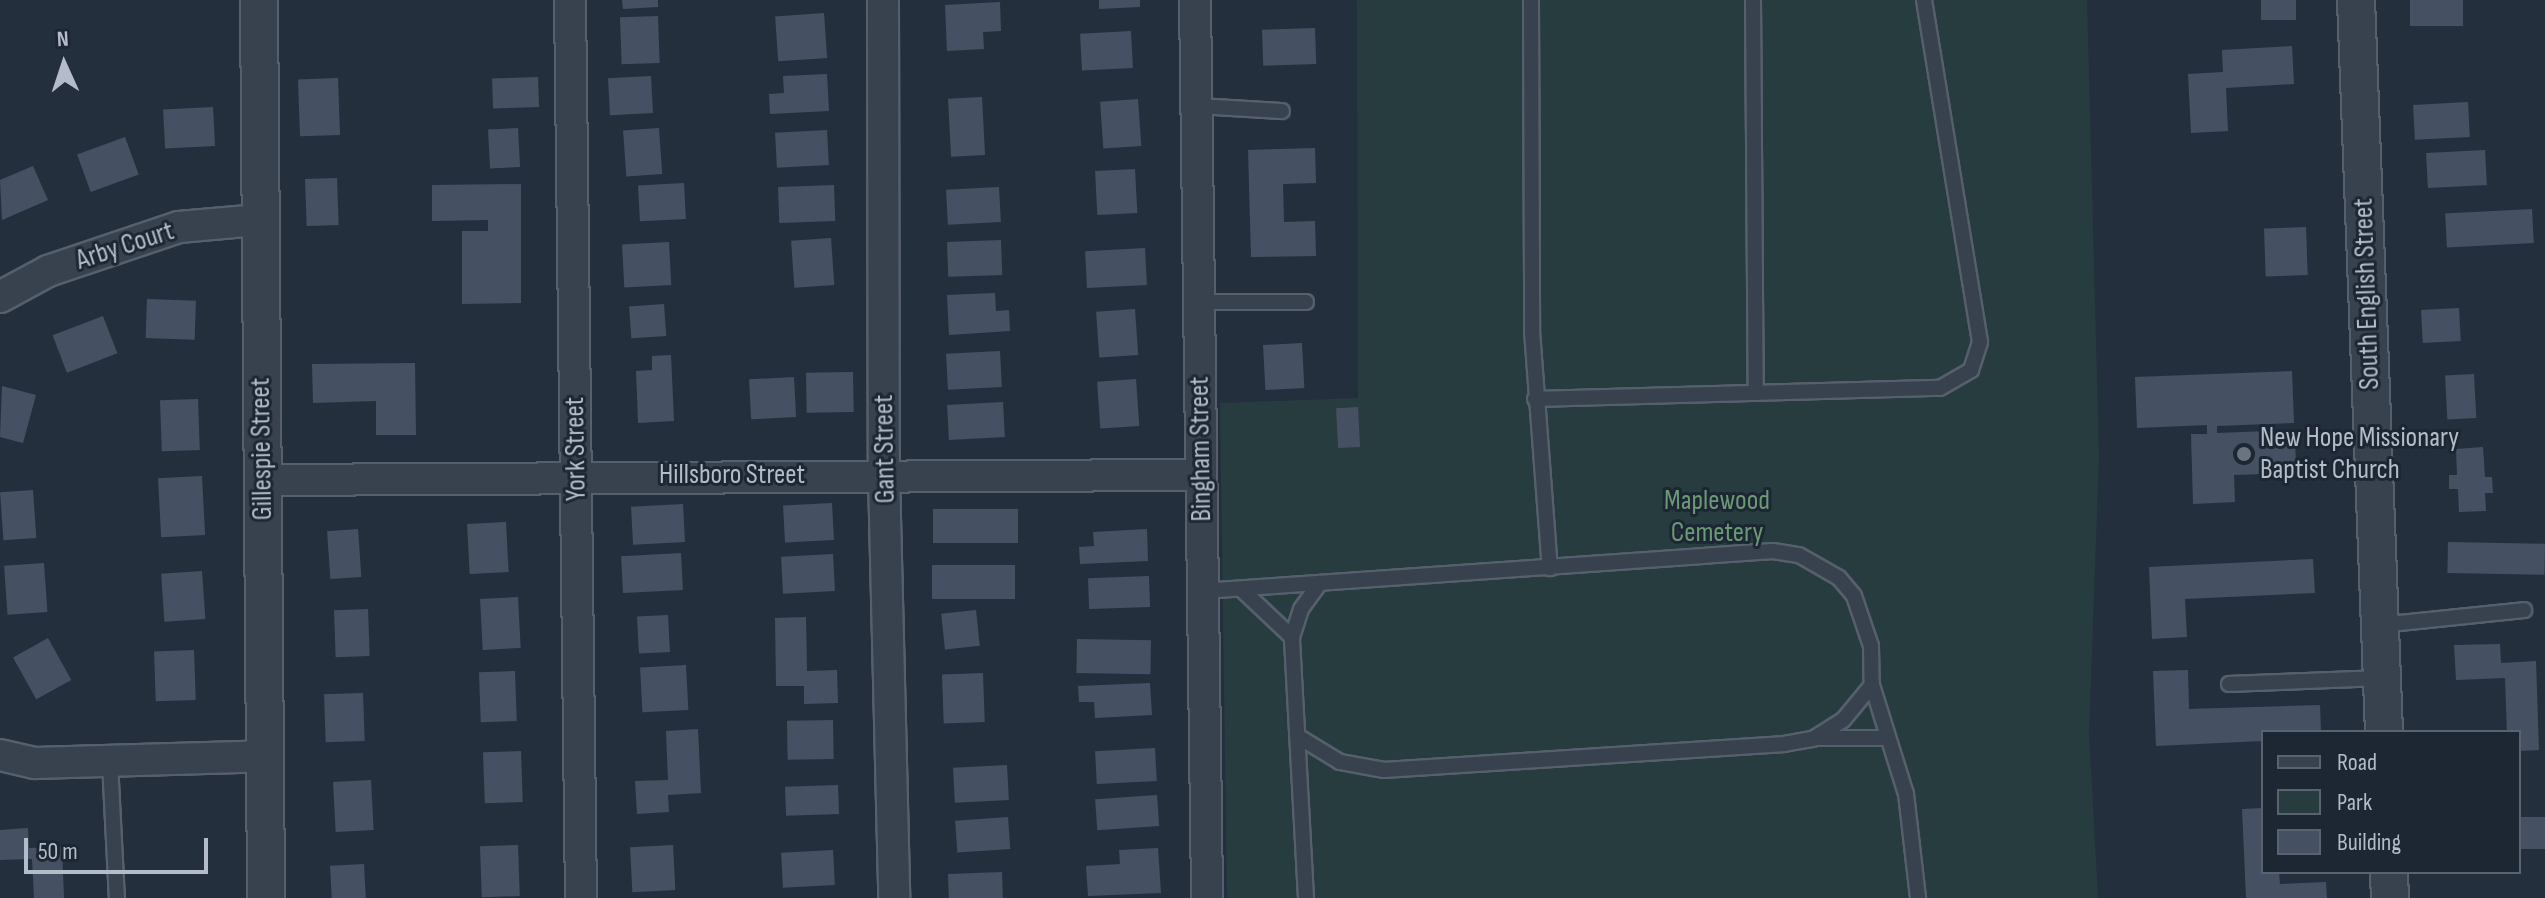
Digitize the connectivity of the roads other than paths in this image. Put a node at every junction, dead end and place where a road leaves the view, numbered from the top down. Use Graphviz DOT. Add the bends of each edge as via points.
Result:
graph roads {
  1 [pos="259,0"];
  2 [pos="570,0"];
  3 [pos="883,0"];
  4 [pos="1195,0"];
  5 [pos="1531,0"];
  6 [pos="1753,0"];
  7 [pos="1924,0"];
  8 [pos="2356,0"];
  9 [pos="1197,106"];
  10 [pos="1282,111"];
  11 [pos="257,220"];
  12 [pos="0,297"];
  13 [pos="1199,302"];
  14 [pos="1306,302"];
  15 [pos="1756,393"];
  16 [pos="1535,399"];
  17 [pos="577,475"];
  18 [pos="1201,475"];
  19 [pos="884,476"];
  20 [pos="262,480"];
  21 [pos="1550,568"];
  22 [pos="1320,583"];
  23 [pos="1241,589"];
  24 [pos="1203,591"];
  25 [pos="2524,610"];
  26 [pos="2380,625"];
  27 [pos="1292,637"];
  28 [pos="2382,678"];
  29 [pos="2229,684"];
  30 [pos="1872,685"];
  31 [pos="2384,730"];
  32 [pos="1297,736"];
  33 [pos="1886,738"];
  34 [pos="1812,739"];
  35 [pos="0,755"];
  36 [pos="266,756"];
  37 [pos="110,762"];
  38 [pos="2389,874"];
  39 [pos="117,898"];
  40 [pos="266,898"];
  41 [pos="581,898"];
  42 [pos="894,898"];
  43 [pos="1207,898"];
  44 [pos="1306,898"];
  45 [pos="1918,898"];
  46 [pos="2390,898"];
  1 -- 11 [label="street, Gillespie Street"];
  2 -- 17 [label="street, York Street"];
  3 -- 19 [label="street, Gant Street"];
  4 -- 9 [label="street, Bingham Street"];
  5 -- 16 [label="lane"];
  6 -- 15 [label="lane"];
  7 -- 15 [label="lane" via="1980,342 1978,359 1956,382 1940,388"];
  8 -- 26 [label="street, South English Street"];
  9 -- 10 [label="lane"];
  9 -- 13 [label="street, Bingham Street"];
  11 -- 12 [label="street, Arby Court" via="179,227 48,271"];
  11 -- 20 [label="street, Gillespie Street"];
  13 -- 14 [label="lane"];
  13 -- 18 [label="street, Bingham Street"];
  15 -- 16 [label="lane"];
  16 -- 21 [label="lane"];
  17 -- 19 [label="street, Hillsboro Street"];
  17 -- 20 [label="street, Hillsboro Street"];
  17 -- 41 [label="street, York Street"];
  18 -- 19 [label="street, Hillsboro Street"];
  18 -- 24 [label="street, Bingham Street"];
  19 -- 42 [label="street, Gant Street"];
  20 -- 36 [label="street, Gillespie Street"];
  21 -- 22 [label="lane"];
  21 -- 30 [label="lane" via="1773,551 1799,555 1839,578 1854,596 1871,646"];
  22 -- 23 [label="lane"];
  22 -- 27 [label="lane" via="1301,609"];
  23 -- 24 [label="lane"];
  23 -- 27 [label="lane"];
  24 -- 43 [label="street, Bingham Street"];
  25 -- 26 [label="lane"];
  26 -- 28 [label="street, South English Street"];
  27 -- 32 [label="lane"];
  28 -- 29 [label="lane"];
  28 -- 31 [label="street, South English Street"];
  30 -- 33 [label="lane"];
  30 -- 34 [label="lane" via="1843,720"];
  32 -- 34 [label="lane" via="1340,762 1384,770"];
  32 -- 44 [label="lane"];
  33 -- 34 [label="lane"];
  33 -- 45 [label="lane" via="1912,822"];
  35 -- 37 [label="street" via="35,763"];
  36 -- 37 [label="street"];
  36 -- 40 [label="street, Gillespie Street"];
  37 -- 39 [label="lane"];
  38 -- 46 [label="street"];
}
